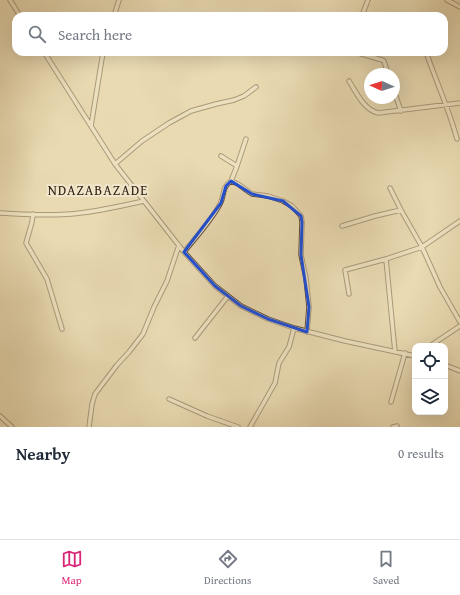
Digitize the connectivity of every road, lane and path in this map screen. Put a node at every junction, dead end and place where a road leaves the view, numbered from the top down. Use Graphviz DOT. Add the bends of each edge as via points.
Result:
graph roads {
  1 [pos="10,0"];
  2 [pos="119,0"];
  3 [pos="368,0"];
  4 [pos="447,0"];
  5 [pos="460,7"];
  6 [pos="18,12"];
  7 [pos="115,12"];
  8 [pos="363,12"];
  9 [pos="46,56"];
  10 [pos="102,56"];
  11 [pos="368,56"];
  12 [pos="428,56"];
  13 [pos="386,68"];
  14 [pos="349,81"];
  15 [pos="256,87"];
  16 [pos="460,103"];
  17 [pos="399,104"];
  18 [pos="446,105"];
  19 [pos="401,111"];
  20 [pos="90,126"];
  21 [pos="246,139"];
  22 [pos="457,139"];
  23 [pos="222,156"];
  24 [pos="115,164"];
  25 [pos="237,166"];
  26 [pos="231,181"];
  27 [pos="390,188"];
  28 [pos="144,201"];
  29 [pos="401,210"];
  30 [pos="0,213"];
  31 [pos="33,214"];
  32 [pos="460,221"];
  33 [pos="342,226"];
  34 [pos="179,245"];
  35 [pos="422,247"];
  36 [pos="184,252"];
  37 [pos="386,259"];
  38 [pos="349,294"];
  39 [pos="228,296"];
  40 [pos="460,322"];
  41 [pos="460,326"];
  42 [pos="294,328"];
  43 [pos="62,329"];
  44 [pos="307,332"];
  45 [pos="195,338"];
  46 [pos="434,343"];
  47 [pos="395,352"];
  48 [pos="405,353"];
  49 [pos="412,355"];
  50 [pos="448,367"];
  51 [pos="460,371"];
  52 [pos="169,399"];
  53 [pos="391,402"];
  54 [pos="0,416"];
  55 [pos="12,427"];
  56 [pos="89,427"];
  57 [pos="238,427"];
  58 [pos="250,427"];
  1 -- 6 [label="street"];
  2 -- 7 [label="street"];
  3 -- 8 [label="street"];
  4 -- 5 [label="street"];
  9 -- 20 [label="street"];
  10 -- 20 [label="street"];
  11 -- 13 [label="street" via="384,61"];
  12 -- 18 [label="street"];
  14 -- 19 [label="street" via="372,112"];
  15 -- 24 [label="street" via="244,96 191,111 169,123"];
  16 -- 18 [label="street"];
  17 -- 19 [label="street"];
  18 -- 19 [label="street"];
  18 -- 22 [label="street"];
  20 -- 24 [label="street"];
  21 -- 25 [label="street"];
  23 -- 25 [label="street"];
  24 -- 28 [label="street"];
  25 -- 26 [label="street"];
  26 -- 36 [label="street" via="208,222"];
  26 -- 44 [label="street" via="252,194 283,201 301,216 301,255 309,307"];
  27 -- 29 [label="street"];
  28 -- 31 [label="street" via="82,213"];
  28 -- 34 [label="street"];
  29 -- 33 [label="street"];
  29 -- 35 [label="street"];
  30 -- 31 [label="street"];
  31 -- 43 [label="street" via="26,243 47,279"];
  32 -- 35 [label="street"];
  34 -- 36 [label="street"];
  34 -- 56 [label="street" via="167,281 143,334 95,394"];
  35 -- 37 [label="street"];
  35 -- 40 [label="street" via="440,287"];
  36 -- 39 [label="street"];
  37 -- 38 [label="street" via="345,270"];
  37 -- 47 [label="street"];
  39 -- 42 [label="street" via="241,306"];
  39 -- 45 [label="street"];
  41 -- 46 [label="street"];
  42 -- 44 [label="street"];
  42 -- 58 [label="street" via="289,347 279,363 275,383"];
  44 -- 47 [label="street"];
  47 -- 48 [label="street"];
  48 -- 49 [label="street"];
  48 -- 53 [label="street"];
  50 -- 51 [label="street"];
  52 -- 57 [label="street"];
  54 -- 55 [label="street"];
}
